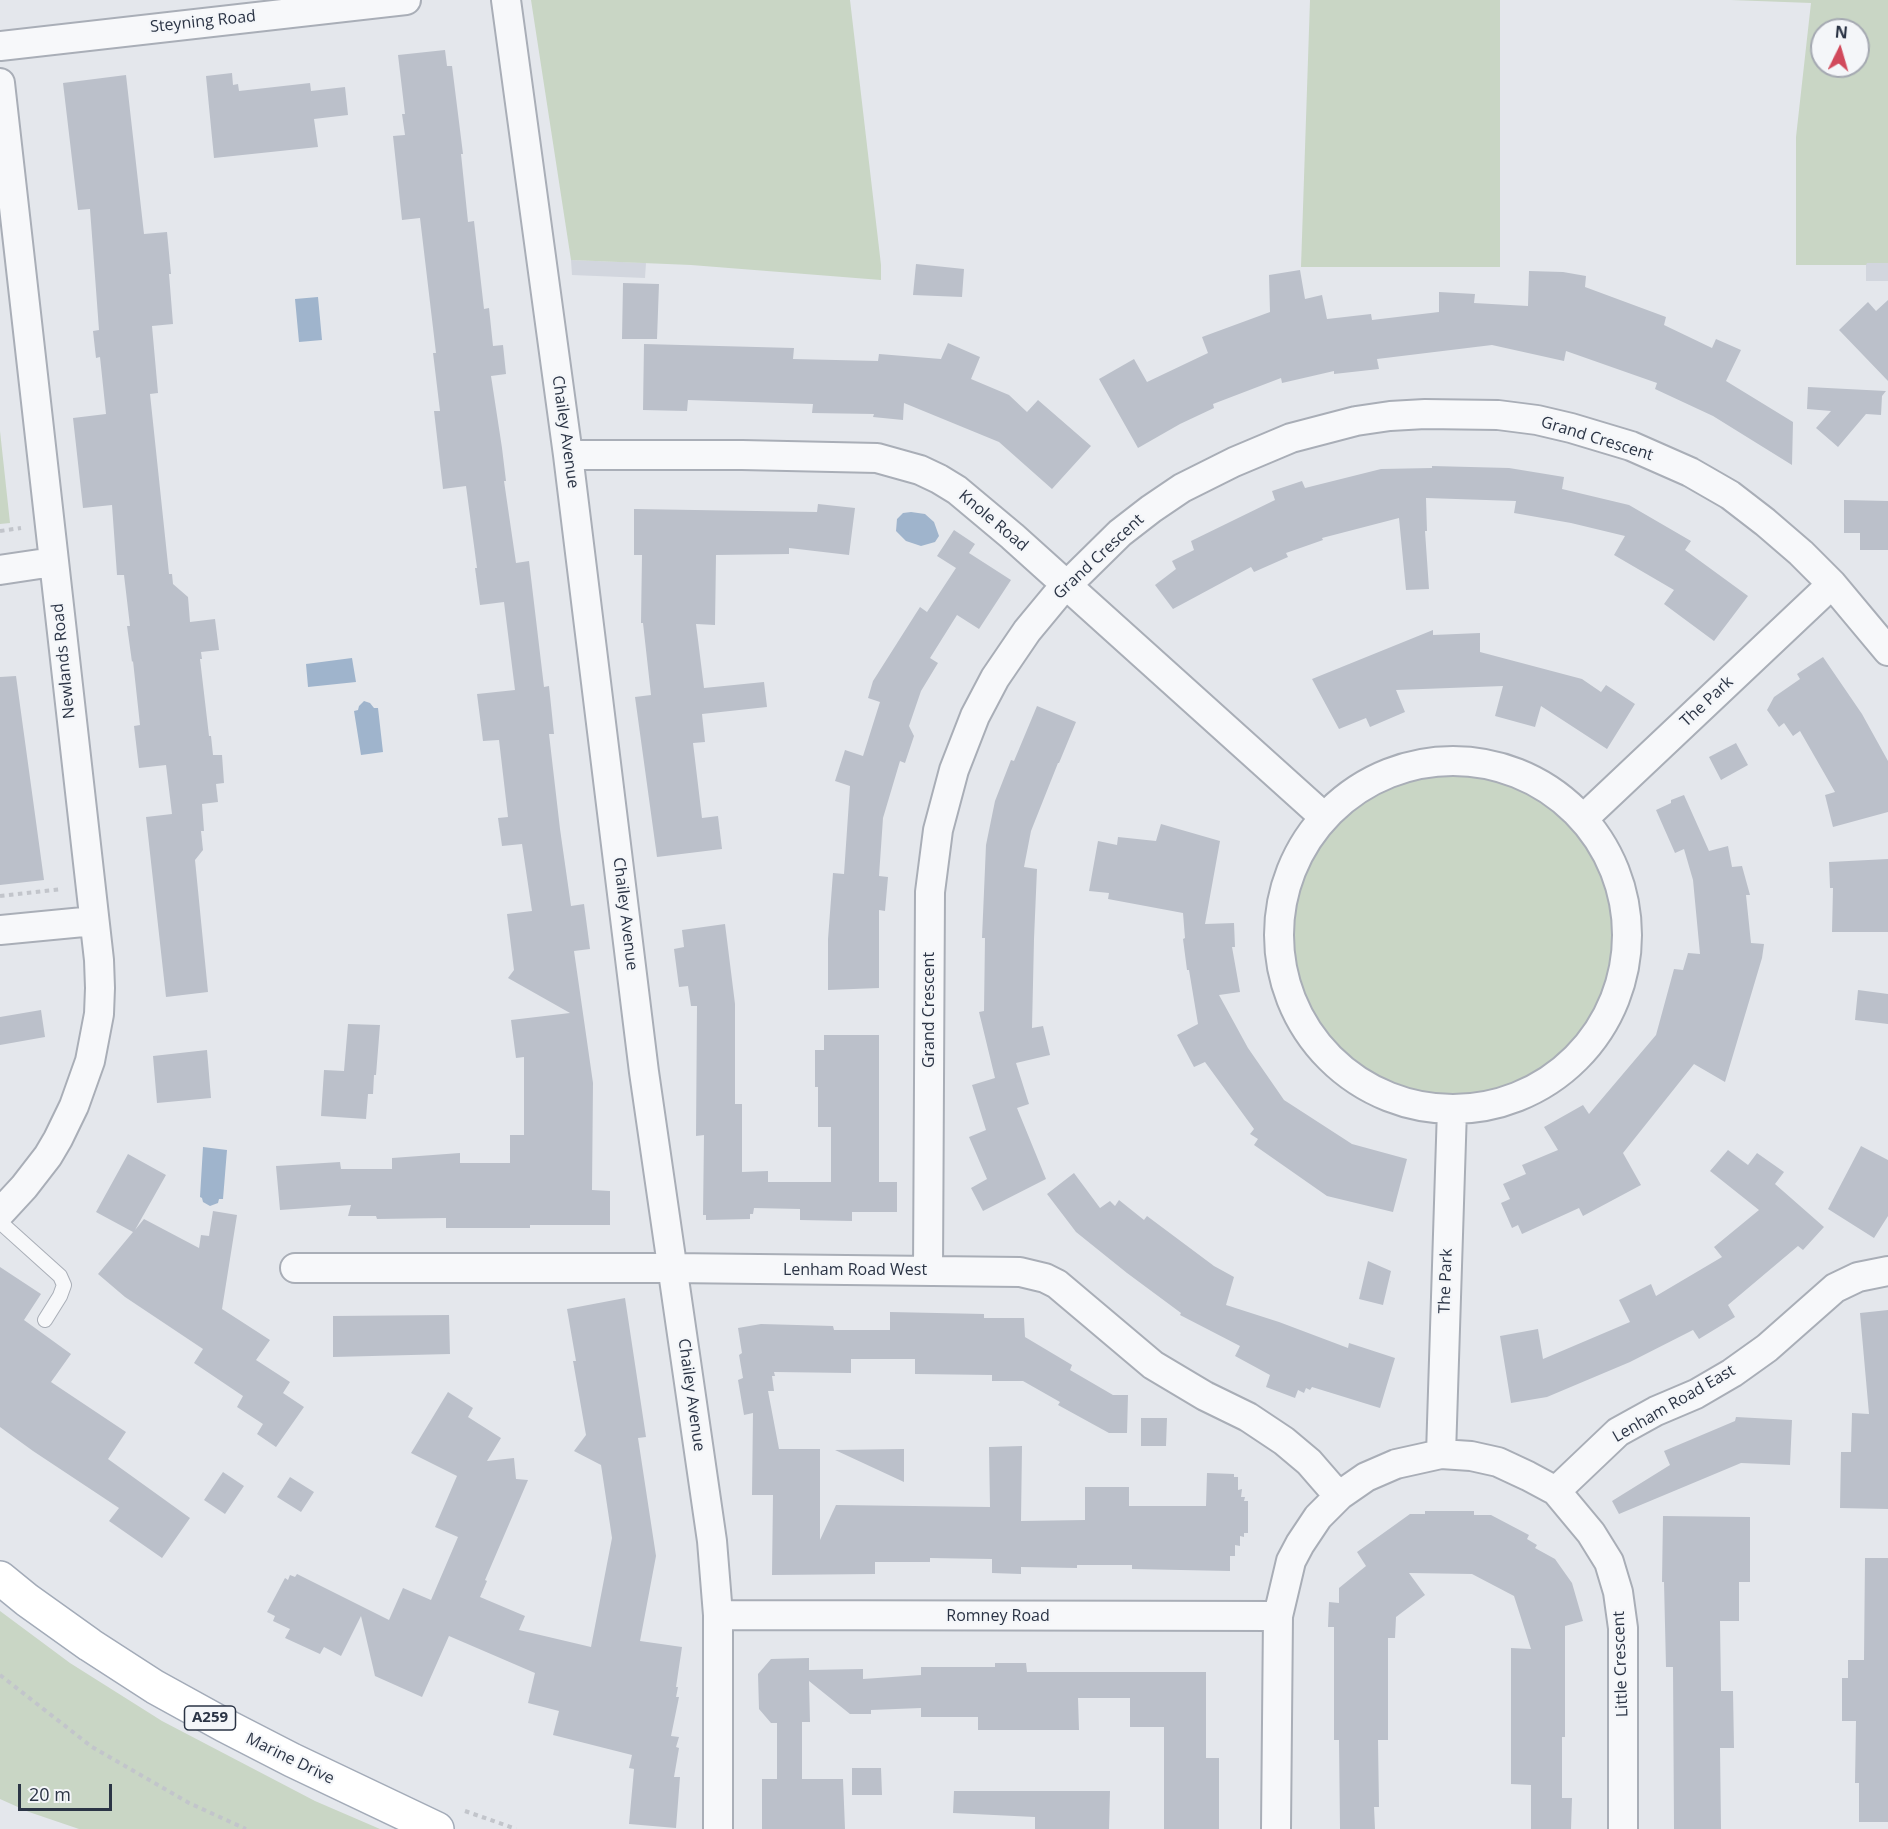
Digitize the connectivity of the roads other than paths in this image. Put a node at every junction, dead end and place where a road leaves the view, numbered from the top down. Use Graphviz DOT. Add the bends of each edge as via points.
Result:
graph roads {
  1 [pos="406,0"];
  2 [pos="506,0"];
  3 [pos="0,46"];
  4 [pos="0,83"];
  5 [pos="568,455"];
  6 [pos="54,562"];
  7 [pos="0,570"];
  8 [pos="1832,584"];
  9 [pos="1067,586"];
  10 [pos="1888,651"];
  11 [pos="1324,817"];
  12 [pos="1583,819"];
  13 [pos="94,921"];
  14 [pos="0,930"];
  15 [pos="1452,1109"];
  16 [pos="0,1213"];
  17 [pos="0,1222"];
  18 [pos="295,1268"];
  19 [pos="672,1268"];
  20 [pos="928,1270"];
  21 [pos="1888,1271"];
  22 [pos="45,1320"];
  23 [pos="1441,1454"];
  24 [pos="1556,1491"];
  25 [pos="1340,1495"];
  26 [pos="0,1578"];
  27 [pos="718,1615"];
  28 [pos="1278,1616"];
  29 [pos="437,1829"];
  30 [pos="718,1829"];
  31 [pos="1276,1829"];
  32 [pos="1623,1829"];
  1 -- 3 [label="street, Steyning Road"];
  2 -- 5 [label="street, Chailey Avenue"];
  4 -- 6 [label="street, Newlands Road"];
  5 -- 9 [label="street, Knole Road" via="877,458 899,463 957,490"];
  5 -- 19 [label="street, Chailey Avenue"];
  6 -- 7 [label="street"];
  6 -- 13 [label="street, Newlands Road"];
  8 -- 9 [label="street, Grand Crescent" via="1730,495 1632,446 1537,420 1425,414 1389,416 1324,429 1234,462 1151,509 1120,533"];
  8 -- 10 [label="street, Grand Crescent"];
  8 -- 12 [label="street, The Park"];
  9 -- 11 [label="street, Knole Road"];
  9 -- 20 [label="street, Grand Crescent" via="1002,666 975,716 938,830 930,892"];
  11 -- 12 [label="street" via="1359,787 1386,773 1446,761 1479,762 1507,769 1548,789"];
  11 -- 15 [label="street" via="1298,854 1282,895 1279,951 1292,1005 1330,1060 1366,1087 1408,1104"];
  12 -- 15 [label="street" via="1616,873 1626,914 1626,956 1612,1005 1583,1051 1534,1090 1504,1101"];
  13 -- 14 [label="street"];
  13 -- 16 [label="street, Newlands Road" via="100,988 87,1071 58,1139"];
  15 -- 23 [label="street, The Park"];
  17 -- 22 [label="lane" via="60,1276 64,1285"];
  18 -- 19 [label="street, Lenham Road West"];
  19 -- 20 [label="street, Lenham Road West"];
  19 -- 27 [label="street, Chailey Avenue" via="712,1541"];
  20 -- 25 [label="street, Lenham Road West" via="1020,1272 1057,1284 1153,1365 1284,1441"];
  21 -- 24 [label="street, Lenham Road East" via="1858,1277 1835,1288 1732,1373 1618,1432"];
  23 -- 24 [label="street, Little Crescent" via="1498,1462"];
  23 -- 25 [label="street, Little Crescent" via="1396,1464"];
  24 -- 32 [label="street, Little Crescent" via="1592,1533 1609,1562 1618,1592 1624,1655"];
  25 -- 28 [label="street, Little Crescent" via="1318,1517 1295,1552"];
  26 -- 29 [label="main road, Marine Drive / A259" via="90,1645 155,1687 292,1760"];
  27 -- 28 [label="street, Romney Road"];
  27 -- 30 [label="street, Chailey Avenue"];
  28 -- 31 [label="street, Little Crescent"];
}
